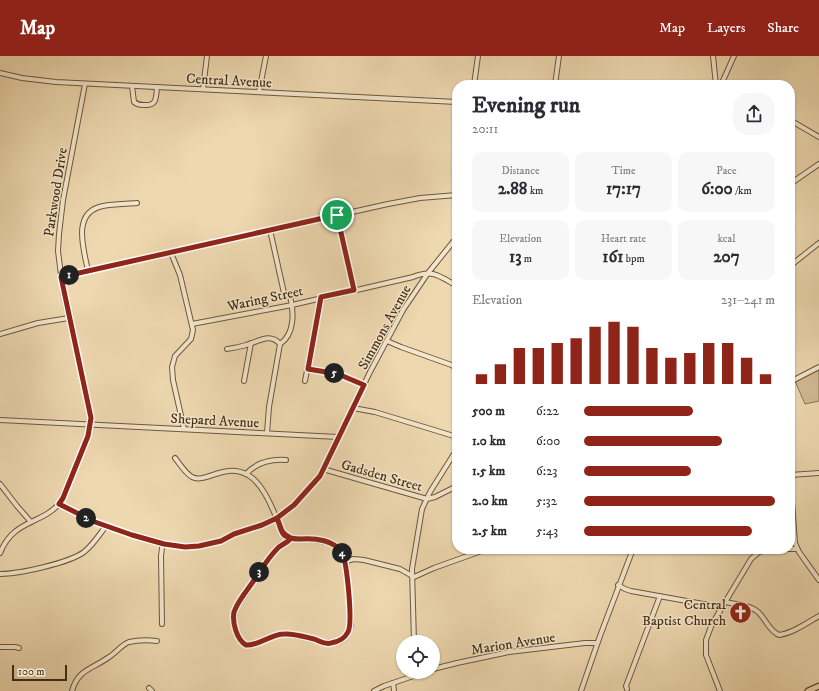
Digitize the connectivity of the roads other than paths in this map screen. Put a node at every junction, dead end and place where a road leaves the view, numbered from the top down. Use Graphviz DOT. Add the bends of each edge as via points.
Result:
graph roads {
  1 [pos="207,56"];
  2 [pos="266,56"];
  3 [pos="478,56"];
  4 [pos="559,56"];
  5 [pos="713,56"];
  6 [pos="734,56"];
  7 [pos="0,73"];
  8 [pos="475,80"];
  9 [pos="556,80"];
  10 [pos="715,80"];
  11 [pos="723,80"];
  12 [pos="85,84"];
  13 [pos="132,86"];
  14 [pos="157,87"];
  15 [pos="204,90"];
  16 [pos="259,92"];
  17 [pos="452,102"];
  18 [pos="795,123"];
  19 [pos="819,137"];
  20 [pos="819,164"];
  21 [pos="795,181"];
  22 [pos="452,195"];
  23 [pos="137,203"];
  24 [pos="337,215"];
  25 [pos="270,230"];
  26 [pos="452,243"];
  27 [pos="819,243"];
  28 [pos="171,253"];
  29 [pos="795,262"];
  30 [pos="88,271"];
  31 [pos="428,273"];
  32 [pos="61,277"];
  33 [pos="452,283"];
  34 [pos="354,290"];
  35 [pos="321,297"];
  36 [pos="292,304"];
  37 [pos="69,318"];
  38 [pos="192,324"];
  39 [pos="0,334"];
  40 [pos="387,341"];
  41 [pos="251,343"];
  42 [pos="280,344"];
  43 [pos="227,349"];
  44 [pos="452,366"];
  45 [pos="819,367"];
  46 [pos="308,369"];
  47 [pos="795,379"];
  48 [pos="244,381"];
  49 [pos="305,381"];
  50 [pos="364,385"];
  51 [pos="353,408"];
  52 [pos="0,420"];
  53 [pos="90,424"];
  54 [pos="184,429"];
  55 [pos="267,433"];
  56 [pos="452,435"];
  57 [pos="338,437"];
  58 [pos="452,457"];
  59 [pos="175,458"];
  60 [pos="286,460"];
  61 [pos="323,469"];
  62 [pos="819,473"];
  63 [pos="246,474"];
  64 [pos="795,475"];
  65 [pos="0,484"];
  66 [pos="452,488"];
  67 [pos="426,499"];
  68 [pos="59,504"];
  69 [pos="277,518"];
  70 [pos="32,522"];
  71 [pos="106,526"];
  72 [pos="291,538"];
  73 [pos="795,543"];
  74 [pos="164,544"];
  75 [pos="797,549"];
  76 [pos="0,553"];
  77 [pos="473,554"];
  78 [pos="631,554"];
  79 [pos="757,554"];
  80 [pos="346,561"];
  81 [pos="0,574"];
  82 [pos="412,576"];
  83 [pos="819,580"];
  84 [pos="618,585"];
  85 [pos="660,596"];
  86 [pos="725,602"];
  87 [pos="720,611"];
  88 [pos="819,616"];
  89 [pos="162,624"];
  90 [pos="414,635"];
  91 [pos="156,641"];
  92 [pos="597,643"];
  93 [pos="0,647"];
  94 [pos="19,648"];
  95 [pos="440,667"];
  96 [pos="403,679"];
  97 [pos="393,683"];
  98 [pos="819,686"];
  99 [pos="627,689"];
  100 [pos="72,691"];
  101 [pos="374,691"];
  102 [pos="394,691"];
  103 [pos="581,691"];
  104 [pos="720,691"];
  105 [pos="808,691"];
  1 -- 15 [label="street"];
  2 -- 16 [label="street"];
  3 -- 8 [label="street"];
  4 -- 9 [label="street"];
  5 -- 10 [label="street"];
  6 -- 11 [label="street"];
  7 -- 12 [label="street, Central Avenue" via="30,79"];
  12 -- 13 [label="street, Central Avenue"];
  12 -- 32 [label="street, Parkwood Drive" via="60,226 58,251"];
  13 -- 14 [label="street, Central Avenue"];
  13 -- 14 [label="street" via="134,102 138,105 150,105 154,102"];
  14 -- 15 [label="street, Central Avenue"];
  15 -- 16 [label="street, Central Avenue"];
  16 -- 17 [label="street, Central Avenue"];
  18 -- 19 [label="street"];
  20 -- 21 [label="street"];
  22 -- 24 [label="street" via="420,198"];
  23 -- 30 [label="street" via="103,206 87,216 82,226 82,237"];
  24 -- 25 [label="street"];
  24 -- 34 [label="street"];
  25 -- 28 [label="street"];
  25 -- 36 [label="street" via="284,293 290,296"];
  26 -- 31 [label="street, Simmons Avenue"];
  27 -- 29 [label="street"];
  28 -- 30 [label="street"];
  28 -- 38 [label="street" via="180,275"];
  30 -- 32 [label="street"];
  31 -- 33 [label="street"];
  31 -- 34 [label="street, Waring Street"];
  31 -- 40 [label="street, Simmons Avenue"];
  32 -- 37 [label="street, Parkwood Drive"];
  34 -- 35 [label="street, Waring Street"];
  35 -- 36 [label="street, Waring Street"];
  35 -- 46 [label="street"];
  36 -- 38 [label="street, Waring Street"];
  36 -- 42 [label="street" via="290,333"];
  37 -- 39 [label="street" via="38,323"];
  37 -- 53 [label="street, Parkwood Drive" via="90,412"];
  38 -- 54 [label="street" via="193,336 175,356 172,367"];
  40 -- 44 [label="street"];
  40 -- 50 [label="street, Simmons Avenue"];
  41 -- 42 [label="street" via="266,338 277,340"];
  41 -- 43 [label="street"];
  41 -- 48 [label="street"];
  42 -- 55 [label="street"];
  45 -- 47 [label="street"];
  46 -- 49 [label="street"];
  46 -- 50 [label="street" via="338,374"];
  50 -- 51 [label="street, Simmons Avenue"];
  51 -- 56 [label="street" via="375,412"];
  51 -- 57 [label="street, Simmons Avenue"];
  52 -- 53 [label="street, Shepard Avenue"];
  53 -- 54 [label="street, Shepard Avenue"];
  53 -- 68 [label="street, Parkwood Drive" via="88,436"];
  54 -- 55 [label="street, Shepard Avenue"];
  55 -- 57 [label="street, Shepard Avenue"];
  57 -- 61 [label="street, Simmons Avenue"];
  58 -- 67 [label="street"];
  59 -- 63 [label="street" via="192,477 204,478 231,470"];
  60 -- 63 [label="street" via="275,459 256,465"];
  61 -- 67 [label="street, Gadsden Street"];
  61 -- 69 [label="street, Simmons Avenue" via="319,478 300,500"];
  62 -- 64 [label="street"];
  63 -- 69 [label="street" via="258,484"];
  65 -- 70 [label="street"];
  66 -- 67 [label="street, Gadsden Street"];
  67 -- 82 [label="street" via="422,509"];
  68 -- 70 [label="street, Parkwood Drive"];
  68 -- 71 [label="street, Simmons Avenue"];
  69 -- 72 [label="street" via="283,534"];
  69 -- 74 [label="street, Simmons Avenue" via="206,545 185,547"];
  70 -- 76 [label="street, Parkwood Drive" via="17,529 8,538"];
  71 -- 74 [label="street, Simmons Avenue"];
  71 -- 81 [label="street" via="87,550 75,557 56,564"];
  72 -- 80 [label="street" via="330,542 339,548"];
  72 -- 80 [label="street" via="280,545 269,558 236,608 233,619 235,627 239,638 246,645 283,634 329,644 344,637 351,625"];
  73 -- 75 [label="street"];
  74 -- 89 [label="street" via="161,556"];
  75 -- 83 [label="street"];
  77 -- 82 [label="street"];
  78 -- 84 [label="street"];
  79 -- 86 [label="street" via="751,559"];
  80 -- 82 [label="street" via="354,558 364,560 404,571"];
  82 -- 90 [label="street"];
  84 -- 85 [label="street" via="628,590"];
  84 -- 92 [label="street"];
  85 -- 87 [label="street" via="709,605"];
  85 -- 99 [label="street"];
  86 -- 87 [label="street"];
  86 -- 88 [label="street" via="755,609 771,630 779,635"];
  87 -- 104 [label="street" via="705,644 706,655"];
  91 -- 100 [label="street" via="130,642 124,645 110,657 85,671 77,679"];
  92 -- 95 [label="street, Marion Avenue" via="585,642 509,652"];
  92 -- 103 [label="street"];
  93 -- 94 [label="street"];
  96 -- 97 [label="street"];
  97 -- 101 [label="street"];
  97 -- 102 [label="street"];
  98 -- 105 [label="main road"];
}
